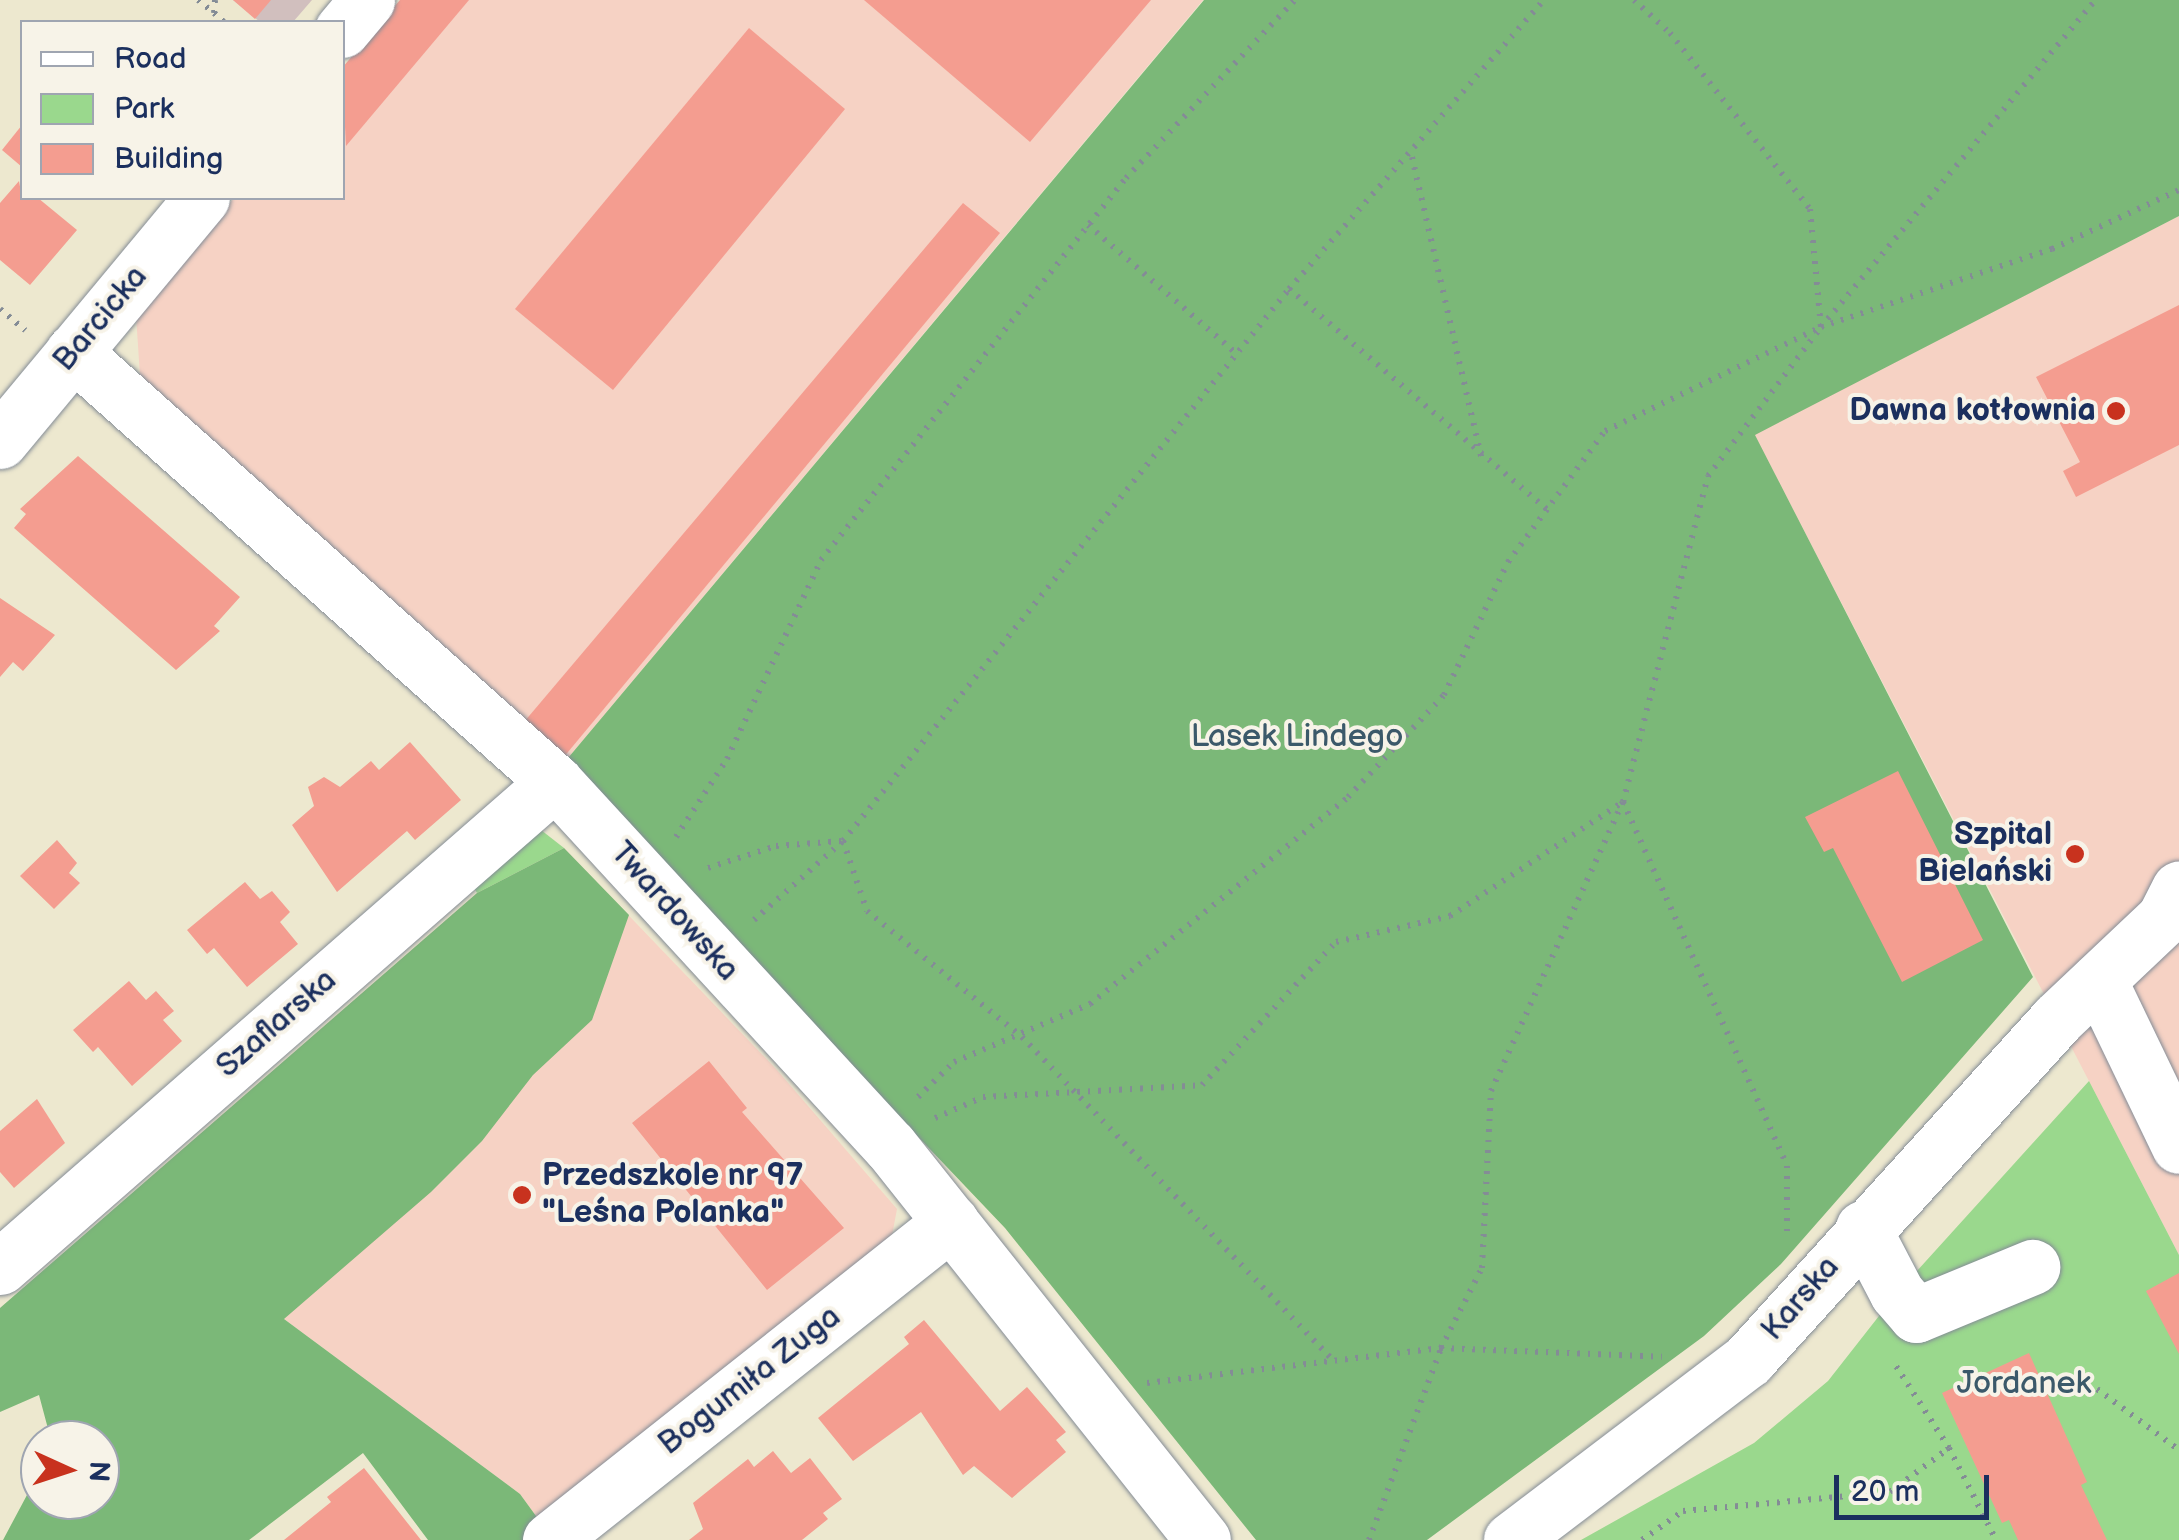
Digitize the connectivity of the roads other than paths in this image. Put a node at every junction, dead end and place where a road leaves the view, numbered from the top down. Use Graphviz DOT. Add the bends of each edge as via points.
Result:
graph roads {
  1 [pos="368,0"];
  2 [pos="345,27"];
  3 [pos="200,200"];
  4 [pos="73,352"];
  5 [pos="0,442"];
  6 [pos="555,782"];
  7 [pos="2179,889"];
  8 [pos="2099,980"];
  9 [pos="2179,1146"];
  10 [pos="951,1222"];
  11 [pos="1863,1228"];
  12 [pos="2032,1266"];
  13 [pos="0,1267"];
  14 [pos="550,1540"];
  15 [pos="1204,1540"];
  16 [pos="1511,1540"];
  1 -- 2 [label="street"];
  3 -- 4 [label="street, Barcicka"];
  4 -- 5 [label="street, Barcicka"];
  4 -- 6 [label="street, Twardowska"];
  6 -- 10 [label="street, Twardowska" via="890,1146"];
  6 -- 13 [label="street, Szaflarska"];
  7 -- 8 [label="street, Karska" via="2164,918"];
  8 -- 9 [label="street"];
  8 -- 11 [label="street, Karska"];
  10 -- 14 [label="street, Bogumiła Zuga"];
  10 -- 15 [label="street, Twardowska"];
  11 -- 12 [label="street" via="1916,1315"];
  11 -- 16 [label="street, Karska" via="1748,1360"];
}
